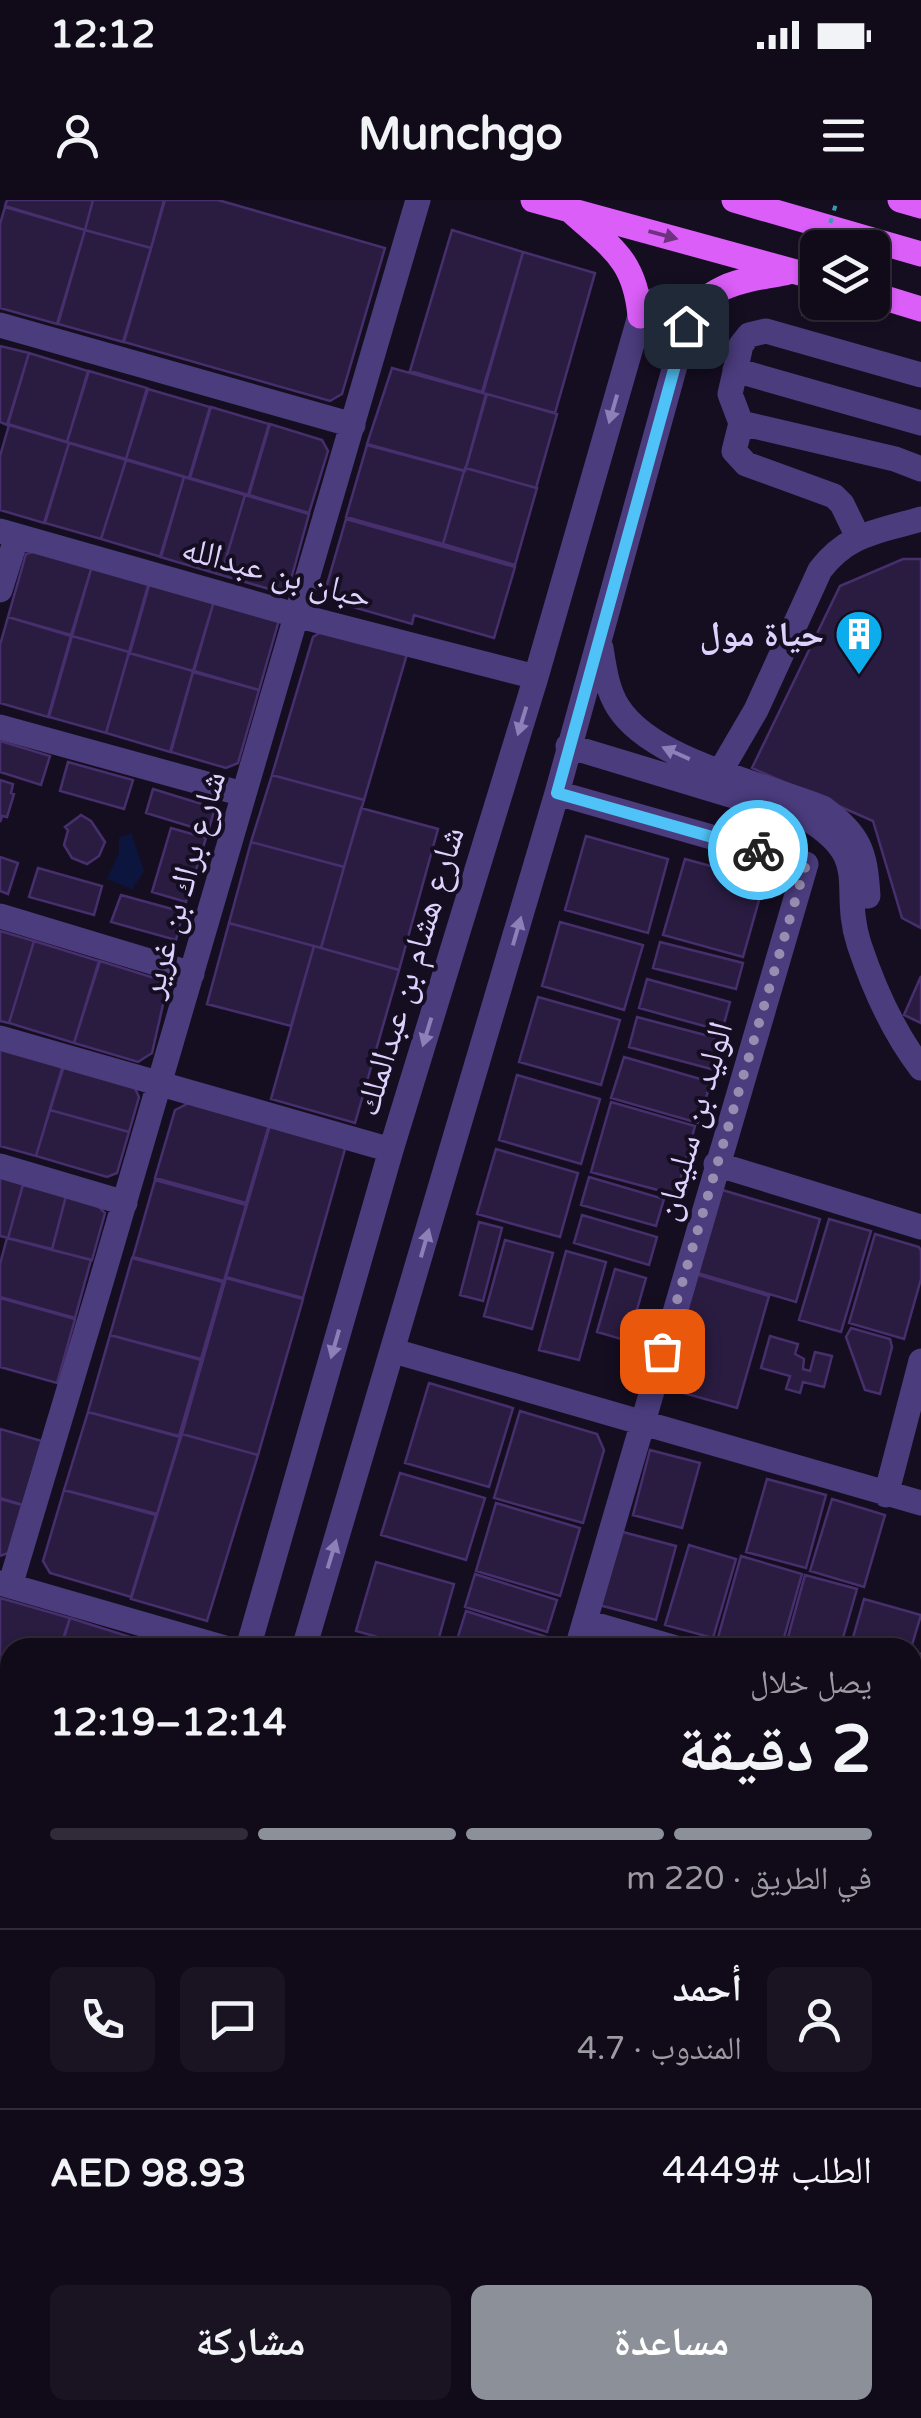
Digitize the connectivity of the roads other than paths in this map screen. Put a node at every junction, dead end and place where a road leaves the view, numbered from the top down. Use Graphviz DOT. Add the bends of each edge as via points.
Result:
graph roads {
  1 [pos="418,200"];
  2 [pos="533,200"];
  3 [pos="734,200"];
  4 [pos="900,200"];
  5 [pos="921,206"];
  6 [pos="569,210"];
  7 [pos="921,254"];
  8 [pos="800,269"];
  9 [pos="800,273"];
  10 [pos="890,300"];
  11 [pos="921,309"];
  12 [pos="640,316"];
  13 [pos="0,325"];
  14 [pos="686,326"];
  15 [pos="736,370"];
  16 [pos="921,375"];
  17 [pos="921,423"];
  18 [pos="741,424"];
  19 [pos="353,426"];
  20 [pos="921,469"];
  21 [pos="921,519"];
  22 [pos="8,533"];
  23 [pos="858,537"];
  24 [pos="0,590"];
  25 [pos="299,616"];
  26 [pos="600,642"];
  27 [pos="536,678"];
  28 [pos="0,727"];
  29 [pos="568,746"];
  30 [pos="721,770"];
  31 [pos="557,793"];
  32 [pos="243,794"];
  33 [pos="0,916"];
  34 [pos="858,940"];
  35 [pos="192,974"];
  36 [pos="0,1038"];
  37 [pos="921,1068"];
  38 [pos="160,1085"];
  39 [pos="391,1150"];
  40 [pos="716,1164"];
  41 [pos="0,1166"];
  42 [pos="125,1203"];
  43 [pos="921,1227"];
  44 [pos="394,1351"];
  45 [pos="921,1361"];
  46 [pos="641,1425"];
  47 [pos="886,1494"];
  48 [pos="921,1503"];
  49 [pos="5,1585"];
  50 [pos="586,1622"];
  51 [pos="190,1638"];
  52 [pos="251,1638"];
  53 [pos="307,1638"];
  54 [pos="580,1638"];
  55 [pos="641,1638"];
  1 -- 19 [label="street, شارع براك بن غرير"];
  2 -- 6 [label="main road"];
  3 -- 7 [label="main road"];
  4 -- 5 [label="main road"];
  6 -- 8 [label="main road, one-way"];
  6 -- 12 [label="main road" via="625,263 636,282"];
  9 -- 14 [label="main road" via="708,294"];
  10 -- 11 [label="main road"];
  12 -- 14 [label="street" via="664,300 676,306"];
  12 -- 27 [label="street, شارع هشام بن عبدالملك, one-way"];
  13 -- 19 [label="street"];
  14 -- 26 [label="street"];
  15 -- 16 [label="street" via="741,344 766,331"];
  15 -- 17 [label="street"];
  15 -- 18 [label="street" via="730,394"];
  18 -- 20 [label="street"];
  18 -- 23 [label="street" via="738,458 834,496"];
  19 -- 25 [label="street, شارع براك بن غرير"];
  21 -- 23 [label="street"];
  22 -- 24 [label="street"];
  22 -- 25 [label="street, حبان بن عبدالله"];
  23 -- 30 [label="street" via="835,550 820,570"];
  25 -- 27 [label="street, حبان بن عبدالله"];
  25 -- 32 [label="street, شارع براك بن غرير"];
  26 -- 29 [label="street"];
  30 -- 26 [label="street, one-way" via="668,751 633,726 612,695"];
  27 -- 39 [label="street, شارع هشام بن عبدالملك, one-way"];
  28 -- 32 [label="street"];
  29 -- 31 [label="street"];
  29 -- 34 [label="street" via="806,818 832,834 845,849"];
  30 -- 34 [label="street" via="823,808 859,841 868,902"];
  31 -- 40 [label="street, الوليد بن سليمان" via="806,864"];
  44 -- 31 [label="street, one-way"];
  32 -- 35 [label="street, شارع براك بن غرير"];
  33 -- 35 [label="street"];
  34 -- 37 [label="street"];
  35 -- 38 [label="street, شارع براك بن غرير"];
  36 -- 38 [label="street"];
  38 -- 39 [label="street"];
  38 -- 42 [label="street, شارع براك بن غرير"];
  39 -- 52 [label="street, شارع هشام بن عبدالملك, one-way"];
  40 -- 43 [label="street"];
  40 -- 46 [label="street, الوليد بن سليمان"];
  41 -- 42 [label="street"];
  42 -- 49 [label="street, شارع براك بن غرير"];
  44 -- 46 [label="street"];
  53 -- 44 [label="street, one-way"];
  45 -- 47 [label="street"];
  46 -- 47 [label="street"];
  46 -- 50 [label="street, الوليد بن سليمان"];
  47 -- 48 [label="street"];
  49 -- 51 [label="street"];
  50 -- 54 [label="street, الوليد بن سليمان"];
  50 -- 55 [label="street"];
}
